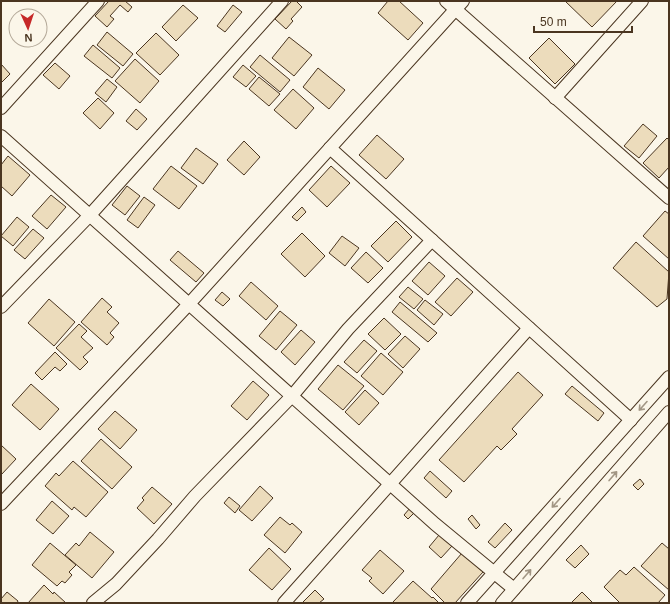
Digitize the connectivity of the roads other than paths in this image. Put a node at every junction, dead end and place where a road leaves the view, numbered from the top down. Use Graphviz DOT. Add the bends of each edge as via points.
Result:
graph roads {
  1 [pos="98,1"];
  2 [pos="282,1"];
  3 [pos="446,1"];
  4 [pos="642,1"];
  5 [pos="459,5"];
  6 [pos="555,98"];
  7 [pos="1,108"];
  8 [pos="1,136"];
  9 [pos="330,148"];
  10 [pos="669,198"];
  11 [pos="90,215"];
  12 [pos="432,240"];
  13 [pos="189,304"];
  14 [pos="1,307"];
  15 [pos="529,328"];
  16 [pos="669,377"];
  17 [pos="292,396"];
  18 [pos="669,412"];
  19 [pos="631,420"];
  20 [pos="390,484"];
  21 [pos="1,504"];
  22 [pos="494,573"];
  23 [pos="514,589"];
  24 [pos="93,603"];
  25 [pos="284,603"];
  26 [pos="467,603"];
  27 [pos="502,603"];
  1 -- 7 [label="street"];
  2 -- 11 [label="street"];
  3 -- 5 [label="street"];
  4 -- 6 [label="street"];
  5 -- 6 [label="street"];
  5 -- 9 [label="street"];
  6 -- 10 [label="street"];
  8 -- 11 [label="street"];
  9 -- 12 [label="street"];
  9 -- 13 [label="street"];
  11 -- 13 [label="street"];
  11 -- 14 [label="street"];
  12 -- 15 [label="street"];
  12 -- 17 [label="street" via="348,329"];
  13 -- 17 [label="street"];
  13 -- 21 [label="street"];
  15 -- 19 [label="street"];
  15 -- 20 [label="street"];
  16 -- 19 [label="street, one-way"];
  17 -- 20 [label="street"];
  17 -- 24 [label="street" via="195,496 116,584"];
  23 -- 18 [label="street, one-way"];
  19 -- 22 [label="street, one-way"];
  20 -- 22 [label="street"];
  20 -- 25 [label="street"];
  22 -- 23 [label="street"];
  22 -- 26 [label="street"];
  23 -- 27 [label="street"];
}
